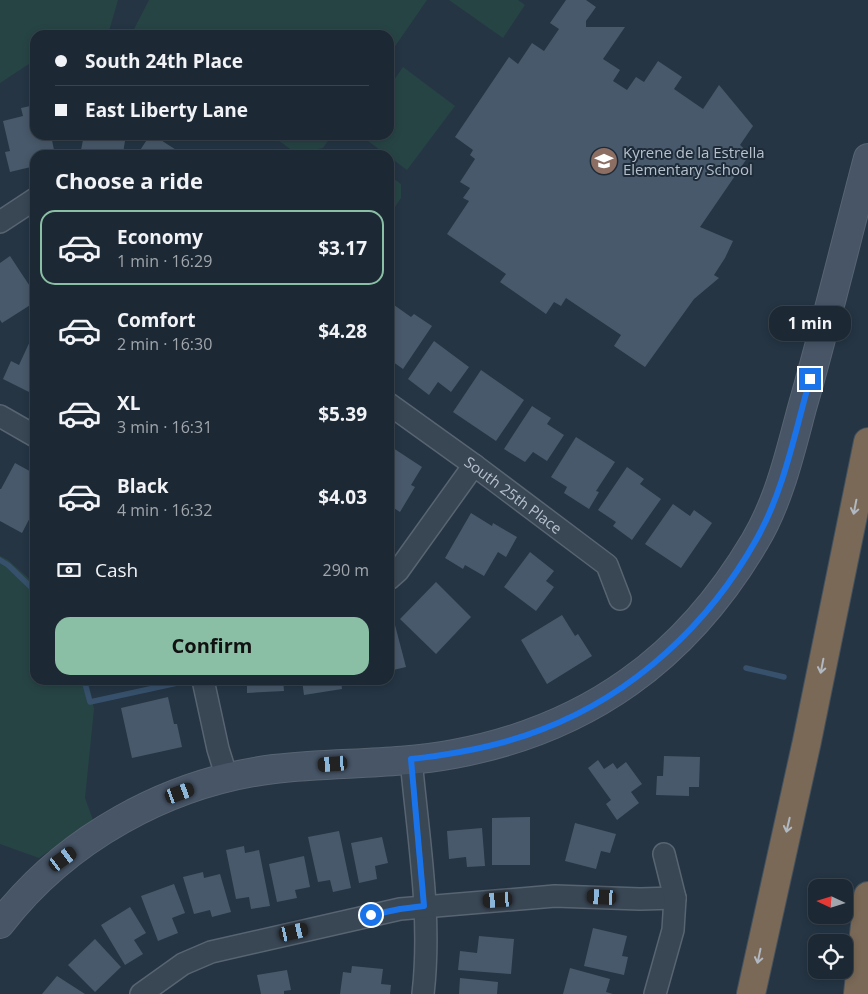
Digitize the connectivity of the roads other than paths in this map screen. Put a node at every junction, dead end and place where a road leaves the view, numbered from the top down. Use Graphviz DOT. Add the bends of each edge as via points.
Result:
graph roads {
  1 [pos="868,158"];
  2 [pos="30,202"];
  3 [pos="0,222"];
  4 [pos="394,408"];
  5 [pos="0,416"];
  6 [pos="30,433"];
  7 [pos="868,442"];
  8 [pos="474,465"];
  9 [pos="394,575"];
  10 [pos="620,599"];
  11 [pos="204,685"];
  12 [pos="411,759"];
  13 [pos="227,778"];
  14 [pos="664,854"];
  15 [pos="868,896"];
  16 [pos="675,898"];
  17 [pos="424,906"];
  18 [pos="0,924"];
  19 [pos="141,994"];
  20 [pos="423,994"];
  21 [pos="655,994"];
  22 [pos="751,994"];
  23 [pos="858,994"];
  1 -- 12 [label="street" via="810,379 775,497 757,539 720,596 650,667 593,706 544,729 505,742 454,754"];
  2 -- 3 [label="street"];
  4 -- 8 [label="street, South 25th Place"];
  5 -- 6 [label="street"];
  7 -- 22 [label="highway, one-way"];
  8 -- 9 [label="street"];
  8 -- 10 [label="street, South 25th Place" via="607,565"];
  11 -- 13 [label="street"];
  12 -- 13 [label="street" via="270,769"];
  12 -- 17 [label="street"];
  13 -- 18 [label="street" via="163,799 99,833 33,886"];
  14 -- 16 [label="street"];
  15 -- 23 [label="highway"];
  16 -- 17 [label="street" via="555,896"];
  16 -- 21 [label="street" via="673,930"];
  17 -- 19 [label="street" via="382,912 211,952 183,964"];
  17 -- 20 [label="street" via="426,968"];
}
